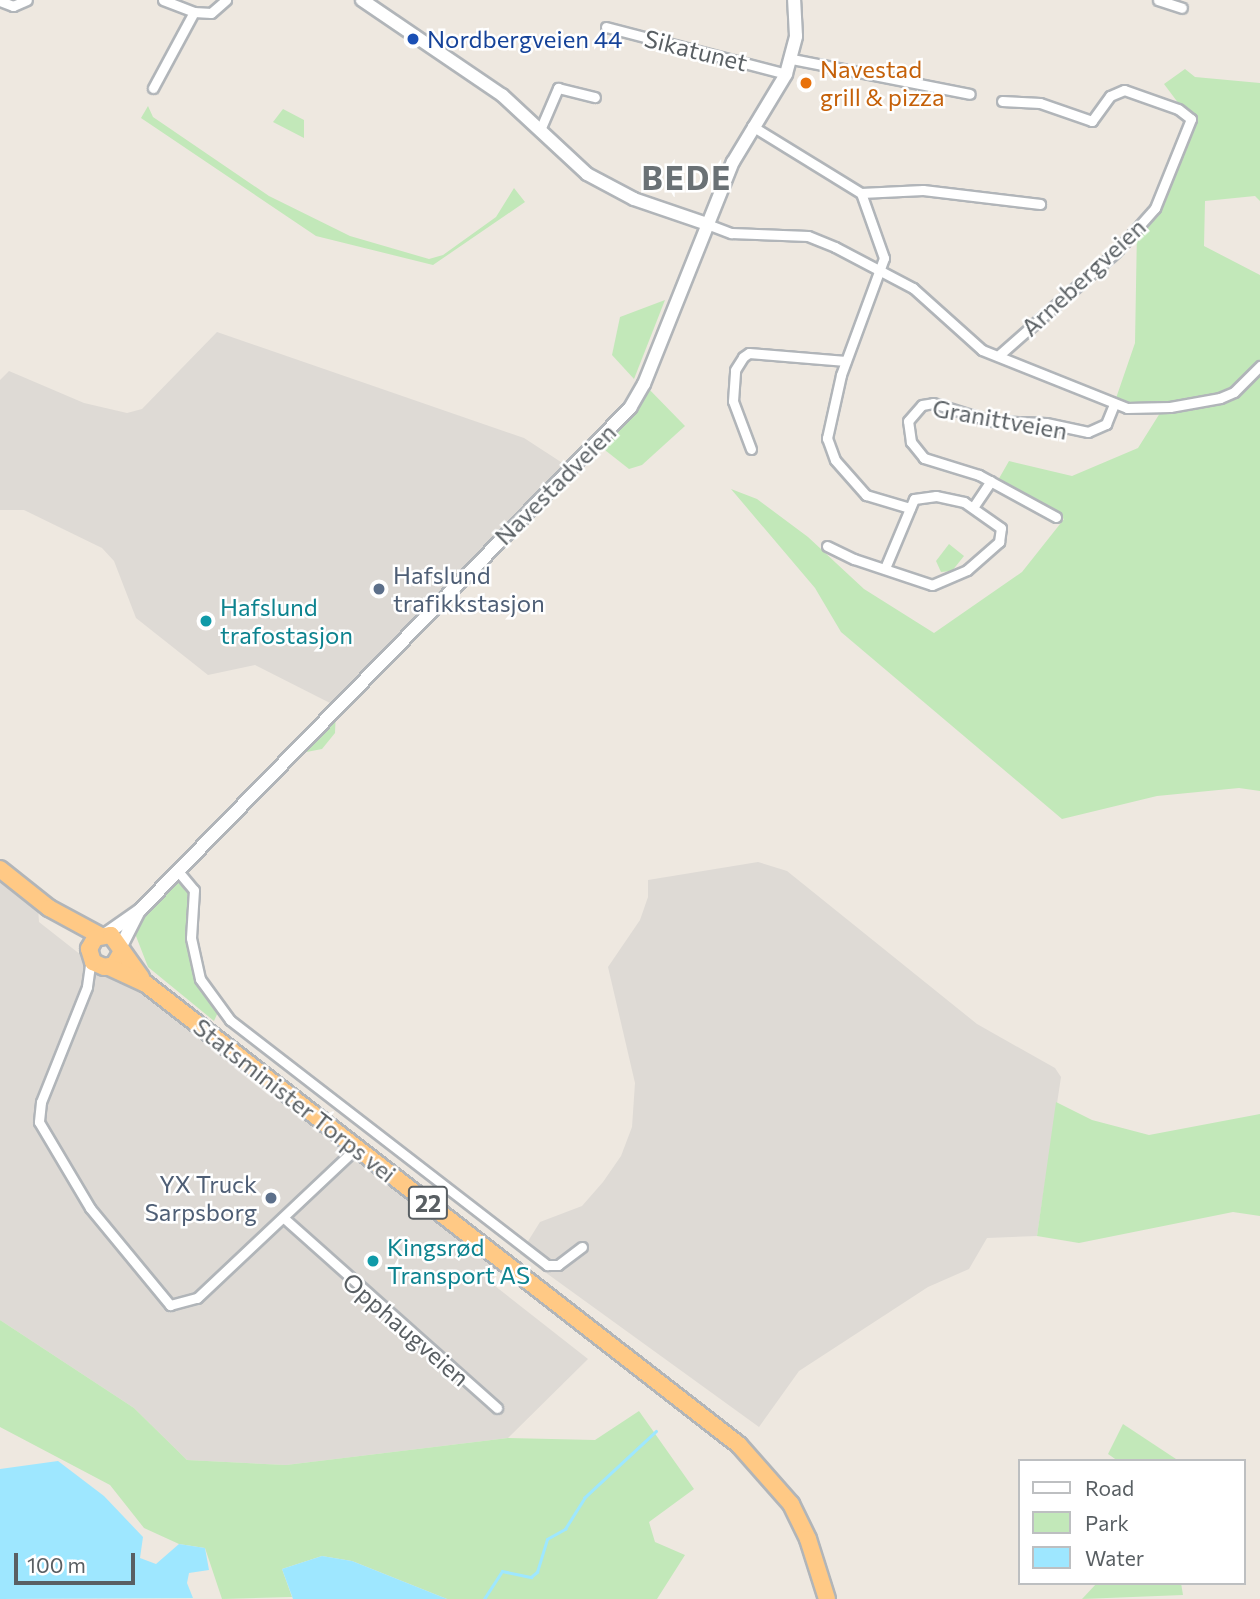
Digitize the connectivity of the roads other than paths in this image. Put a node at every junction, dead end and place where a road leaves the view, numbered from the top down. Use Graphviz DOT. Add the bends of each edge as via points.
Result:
graph roads {
  1 [pos="27,0"];
  2 [pos="163,0"];
  3 [pos="226,0"];
  4 [pos="362,0"];
  5 [pos="793,0"];
  6 [pos="1158,0"];
  7 [pos="0,1"];
  8 [pos="1182,8"];
  9 [pos="194,12"];
  10 [pos="606,27"];
  11 [pos="792,59"];
  12 [pos="786,74"];
  13 [pos="153,88"];
  14 [pos="970,94"];
  15 [pos="595,97"];
  16 [pos="1002,102"];
  17 [pos="752,126"];
  18 [pos="540,130"];
  19 [pos="861,192"];
  20 [pos="1040,204"];
  21 [pos="707,224"];
  22 [pos="881,270"];
  23 [pos="998,356"];
  24 [pos="846,361"];
  25 [pos="1260,366"];
  26 [pos="1114,404"];
  27 [pos="751,449"];
  28 [pos="991,481"];
  29 [pos="974,506"];
  30 [pos="909,508"];
  31 [pos="1056,517"];
  32 [pos="827,546"];
  33 [pos="885,568"];
  34 [pos="0,869"];
  35 [pos="177,870"];
  36 [pos="49,908"];
  37 [pos="139,910"];
  38 [pos="103,935"];
  39 [pos="121,950"];
  40 [pos="98,960"];
  41 [pos="146,984"];
  42 [pos="87,987"];
  43 [pos="357,1147"];
  44 [pos="285,1219"];
  45 [pos="582,1247"];
  46 [pos="496,1408"];
  47 [pos="827,1599"];
  1 -- 7 [label="street" via="13,6"];
  2 -- 9 [label="street"];
  3 -- 9 [label="street" via="218,11"];
  4 -- 18 [label="street" via="502,95"];
  5 -- 11 [label="street, Navestadveien" via="796,36"];
  6 -- 8 [label="street"];
  9 -- 13 [label="street"];
  10 -- 12 [label="street, Sikatunet"];
  11 -- 12 [label="street, Navestadveien"];
  11 -- 14 [label="street"];
  12 -- 17 [label="street, Navestadveien"];
  15 -- 18 [label="street" via="558,88"];
  16 -- 23 [label="street, Arnebergveien" via="1040,103 1092,121 1110,96 1124,90 1178,109 1191,120 1155,208 1116,252"];
  17 -- 19 [label="street"];
  17 -- 21 [label="street, Navestadveien"];
  18 -- 21 [label="street" via="575,166 602,183"];
  19 -- 20 [label="street" via="923,190"];
  19 -- 22 [label="street" via="882,249"];
  21 -- 22 [label="street" via="743,234 808,236"];
  21 -- 35 [label="street, Navestadveien" via="630,408"];
  22 -- 23 [label="street" via="913,288 968,340"];
  22 -- 24 [label="street"];
  23 -- 26 [label="street"];
  24 -- 27 [label="street" via="749,353 743,357 735,370 733,401"];
  24 -- 30 [label="street" via="828,426 829,447 866,495"];
  25 -- 26 [label="street" via="1234,392 1220,398 1170,407"];
  26 -- 28 [label="street, Granittveien" via="1105,424 1088,432 1046,423 990,421 942,404 922,405 913,413 907,431 916,451"];
  28 -- 29 [label="street"];
  28 -- 31 [label="street, Granittveien"];
  29 -- 30 [label="street" via="924,496 914,499"];
  29 -- 33 [label="street" via="996,523 1002,536 956,579 932,585"];
  30 -- 33 [label="street" via="906,528"];
  32 -- 33 [label="street"];
  34 -- 36 [label="highway, Statsminister Torps vei / 22"];
  35 -- 37 [label="street, Navestadveien"];
  35 -- 45 [label="street" via="194,890 191,938 200,979 230,1020 547,1265 558,1265"];
  36 -- 38 [label="highway, Statsminister Torps vei / 22"];
  36 -- 40 [label="highway, Statsminister Torps vei / 22"];
  37 -- 38 [label="street, Navestadveien"];
  37 -- 39 [label="street, Navestadveien"];
  38 -- 39 [label="highway, 22"];
  38 -- 40 [label="highway"];
  39 -- 40 [label="highway"];
  39 -- 41 [label="highway, Statsminister Torps vei / 22"];
  40 -- 41 [label="highway, Statsminister Torps vei / 22"];
  40 -- 42 [label="street"];
  40 -- 42 [label="street"];
  41 -- 43 [label="highway, Statsminister Torps vei / 22"];
  42 -- 44 [label="street" via="41,1102 39,1122 90,1208 170,1305 197,1298"];
  43 -- 44 [label="street"];
  43 -- 47 [label="highway, Statsminister Torps vei / 22" via="758,1462 784,1494 808,1539"];
  44 -- 46 [label="street, Opphaugveien"];
}
